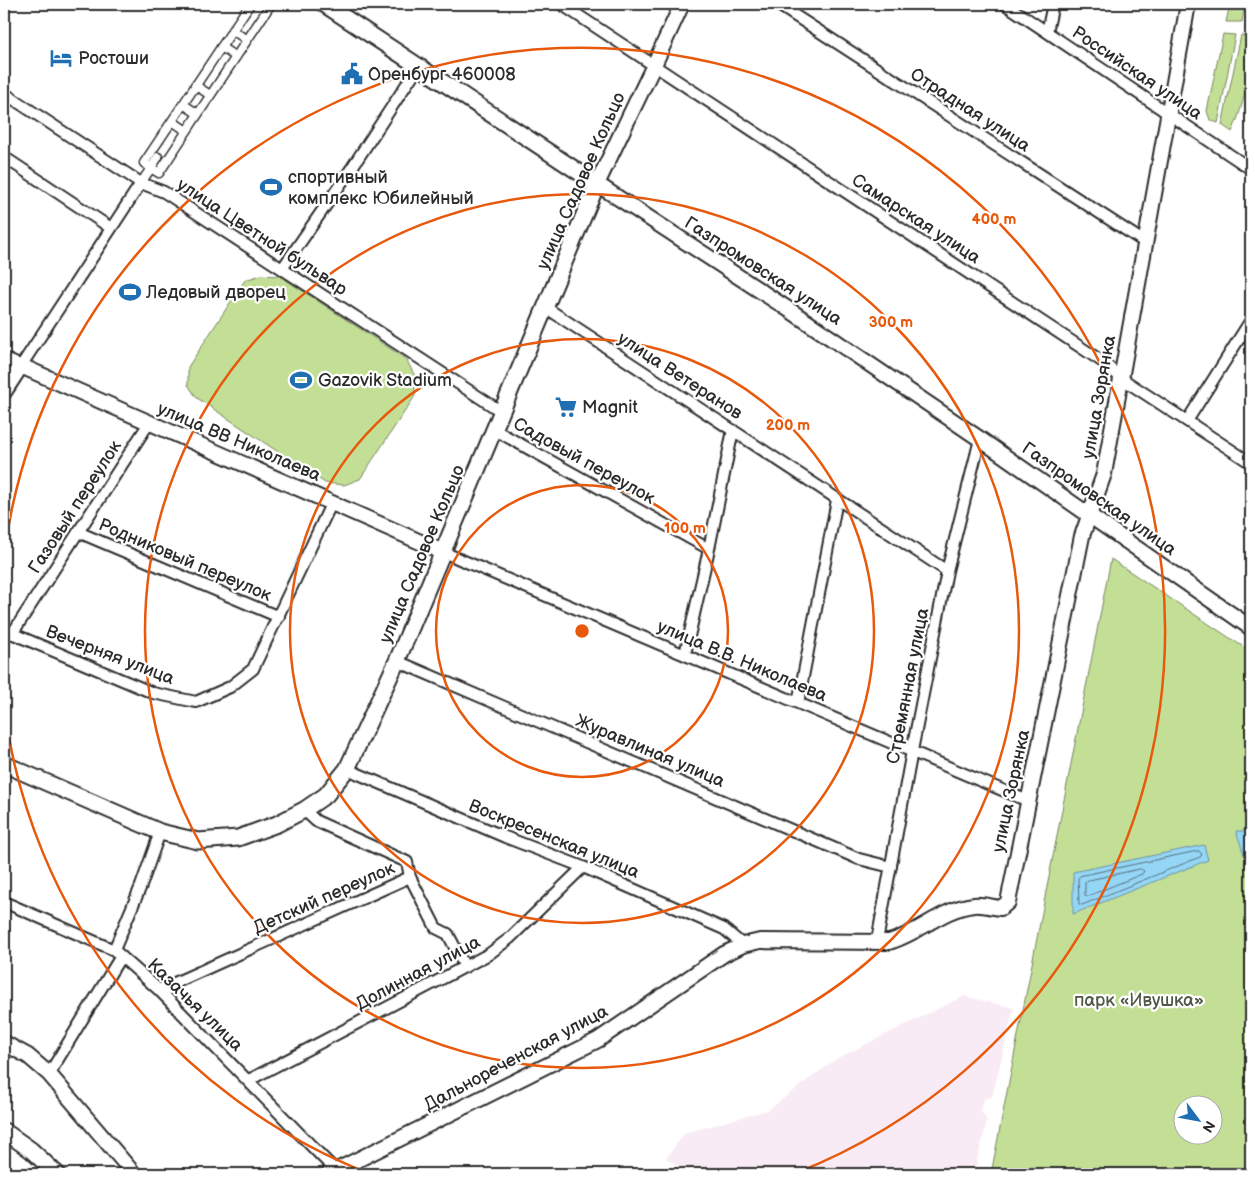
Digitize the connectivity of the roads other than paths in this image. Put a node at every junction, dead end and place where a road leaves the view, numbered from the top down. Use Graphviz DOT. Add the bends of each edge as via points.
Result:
graph roads {
  1 [pos="250,4"];
  2 [pos="324,4"];
  3 [pos="561,4"];
  4 [pos="682,4"];
  5 [pos="777,4"];
  6 [pos="1004,4"];
  7 [pos="1053,4"];
  8 [pos="1188,4"];
  9 [pos="267,5"];
  10 [pos="232,30"];
  11 [pos="1047,32"];
  12 [pos="247,40"];
  13 [pos="221,47"];
  14 [pos="236,57"];
  15 [pos="210,64"];
  16 [pos="654,65"];
  17 [pos="418,67"];
  18 [pos="224,74"];
  19 [pos="196,86"];
  20 [pos="4,93"];
  21 [pos="210,95"];
  22 [pos="183,104"];
  23 [pos="198,114"];
  24 [pos="1168,114"];
  25 [pos="172,121"];
  26 [pos="187,131"];
  27 [pos="154,155"];
  28 [pos="4,157"];
  29 [pos="166,162"];
  30 [pos="151,168"];
  31 [pos="1251,169"];
  32 [pos="141,183"];
  33 [pos="597,184"];
  34 [pos="111,228"];
  35 [pos="1146,243"];
  36 [pos="282,269"];
  37 [pos="545,307"];
  38 [pos="1251,320"];
  39 [pos="4,358"];
  40 [pos="21,366"];
  41 [pos="1121,378"];
  42 [pos="4,392"];
  43 [pos="502,412"];
  44 [pos="1187,421"];
  45 [pos="149,423"];
  46 [pos="495,430"];
  47 [pos="733,430"];
  48 [pos="980,439"];
  49 [pos="1251,463"];
  50 [pos="837,500"];
  51 [pos="332,502"];
  52 [pos="1090,515"];
  53 [pos="78,532"];
  54 [pos="709,549"];
  55 [pos="443,552"];
  56 [pos="947,571"];
  57 [pos="279,617"];
  58 [pos="1251,628"];
  59 [pos="8,632"];
  60 [pos="685,654"];
  61 [pos="397,661"];
  62 [pos="798,703"];
  63 [pos="912,751"];
  64 [pos="4,764"];
  65 [pos="348,769"];
  66 [pos="1028,801"];
  67 [pos="304,810"];
  68 [pos="160,832"];
  69 [pos="583,867"];
  70 [pos="891,867"];
  71 [pos="410,877"];
  72 [pos="4,902"];
  73 [pos="1000,908"];
  74 [pos="877,941"];
  75 [pos="743,945"];
  76 [pos="118,953"];
  77 [pos="465,967"];
  78 [pos="160,990"];
  79 [pos="4,1043"];
  80 [pos="49,1074"];
  81 [pos="249,1080"];
  82 [pos="4,1131"];
  83 [pos="333,1172"];
  84 [pos="56,1174"];
  85 [pos="134,1174"];
  1 -- 10 [label="street"];
  2 -- 17 [label="main road, Газпромовская улица"];
  3 -- 16 [label="street, Самарская улица"];
  4 -- 16 [label="street, улица Садовое Кольцо"];
  5 -- 35 [label="street, Отрадная улица"];
  6 -- 11 [label="street, Российская улица"];
  7 -- 11 [label="street"];
  8 -- 24 [label="street, улица Зорянка"];
  9 -- 12 [label="street"];
  10 -- 12 [label="street"];
  10 -- 13 [label="street"];
  11 -- 24 [label="street, Российская улица"];
  12 -- 14 [label="street"];
  13 -- 14 [label="street"];
  13 -- 15 [label="street"];
  14 -- 18 [label="street"];
  15 -- 18 [label="street"];
  15 -- 19 [label="street"];
  16 -- 33 [label="street, улица Садовое Кольцо"];
  16 -- 41 [label="street, Самарская улица" via="1103,362"];
  17 -- 33 [label="main road, Газпромовская улица"];
  17 -- 36 [label="street"];
  18 -- 21 [label="street"];
  19 -- 21 [label="street"];
  19 -- 22 [label="street"];
  20 -- 32 [label="street, улица Цветной бульвар"];
  21 -- 23 [label="street"];
  22 -- 23 [label="street"];
  22 -- 25 [label="street"];
  23 -- 26 [label="street"];
  24 -- 31 [label="street, Российская улица"];
  24 -- 35 [label="street, улица Зорянка"];
  25 -- 26 [label="street"];
  25 -- 27 [label="street"];
  26 -- 29 [label="street"];
  27 -- 29 [label="street"];
  27 -- 30 [label="street"];
  28 -- 34 [label="street"];
  29 -- 30 [label="street" via="158,173"];
  30 -- 32 [label="street"];
  32 -- 34 [label="street"];
  32 -- 36 [label="street, улица Цветной бульвар" via="164,192"];
  33 -- 37 [label="main road, улица Садовое Кольцо"];
  33 -- 48 [label="street, Газпромовская улица"];
  34 -- 40 [label="street"];
  35 -- 41 [label="street, улица Зорянка"];
  36 -- 43 [label="street, улица Цветной бульвар"];
  37 -- 43 [label="main road, улица Садовое Кольцо"];
  37 -- 47 [label="street, улица Ветеранов"];
  38 -- 44 [label="street"];
  39 -- 40 [label="street"];
  40 -- 42 [label="street"];
  40 -- 45 [label="street, улица ВВ Николаева"];
  41 -- 44 [label="street, Самарская улица"];
  41 -- 52 [label="street, улица Зорянка" via="1104,474"];
  43 -- 46 [label="main road, улица Садовое Кольцо"];
  44 -- 49 [label="street, Самарская улица"];
  45 -- 51 [label="street, улица ВВ Николаева"];
  45 -- 53 [label="street, Газовый переулок"];
  46 -- 54 [label="street, Садовый переулок"];
  46 -- 55 [label="main road, улица Садовое Кольцо"];
  47 -- 50 [label="street, улица Ветеранов"];
  47 -- 54 [label="street"];
  48 -- 52 [label="street, Газпромовская улица"];
  48 -- 56 [label="street, Стремянная улица"];
  50 -- 56 [label="street, улица Ветеранов"];
  50 -- 62 [label="street"];
  51 -- 55 [label="street, улица ВВ Николаева"];
  51 -- 57 [label="street, Вечерняя улица"];
  52 -- 58 [label="street, Газпромовская улица"];
  52 -- 66 [label="street, улица Зорянка" via="1082,536"];
  53 -- 57 [label="street, Родниковый переулок"];
  53 -- 59 [label="street, Газовый переулок"];
  54 -- 60 [label="street"];
  55 -- 60 [label="street, улица В.В. Николаева"];
  55 -- 61 [label="main road, улица Садовое Кольцо"];
  56 -- 63 [label="street, Стремянная улица"];
  57 -- 59 [label="street, Вечерняя улица" via="254,669 230,687 196,702 153,693"];
  60 -- 62 [label="street, улица В.В. Николаева"];
  61 -- 65 [label="main road, улица Садовое Кольцо"];
  61 -- 70 [label="street, Журавлиная улица" via="859,858"];
  62 -- 63 [label="street, улица В.В. Николаева"];
  63 -- 66 [label="street, улица В.В. Николаева"];
  63 -- 70 [label="street, Стремянная улица"];
  64 -- 68 [label="main road, улица Садовое Кольцо"];
  65 -- 67 [label="main road, улица Садовое Кольцо" via="326,794"];
  65 -- 69 [label="street, Воскресенская улица"];
  66 -- 73 [label="street, улица Зорянка" via="1008,902"];
  67 -- 68 [label="main road, улица Садовое Кольцо" via="238,838 198,841"];
  67 -- 71 [label="street, Детский переулок" via="316,821 407,862"];
  68 -- 76 [label="street"];
  69 -- 75 [label="street, Воскресенская улица" via="724,929"];
  69 -- 77 [label="street, Долинная улица" via="510,938"];
  70 -- 74 [label="street, Стремянная улица"];
  71 -- 77 [label="street" via="436,928 448,934"];
  71 -- 78 [label="street, Детский переулок"];
  72 -- 76 [label="street, Казачья улица"];
  73 -- 74 [label="street, Дальнореченская улица" via="974,905 954,910 899,939"];
  74 -- 75 [label="street, Дальнореченская улица" via="760,941"];
  75 -- 83 [label="street, Дальнореченская улица" via="724,954 598,1040"];
  76 -- 78 [label="street, Казачья улица"];
  76 -- 80 [label="street"];
  77 -- 81 [label="street, Долинная улица"];
  78 -- 81 [label="street, Казачья улица"];
  79 -- 80 [label="street" via="28,1056"];
  80 -- 85 [label="street"];
  81 -- 83 [label="street, Казачья улица"];
  82 -- 84 [label="main road" via="32,1150"];
}
